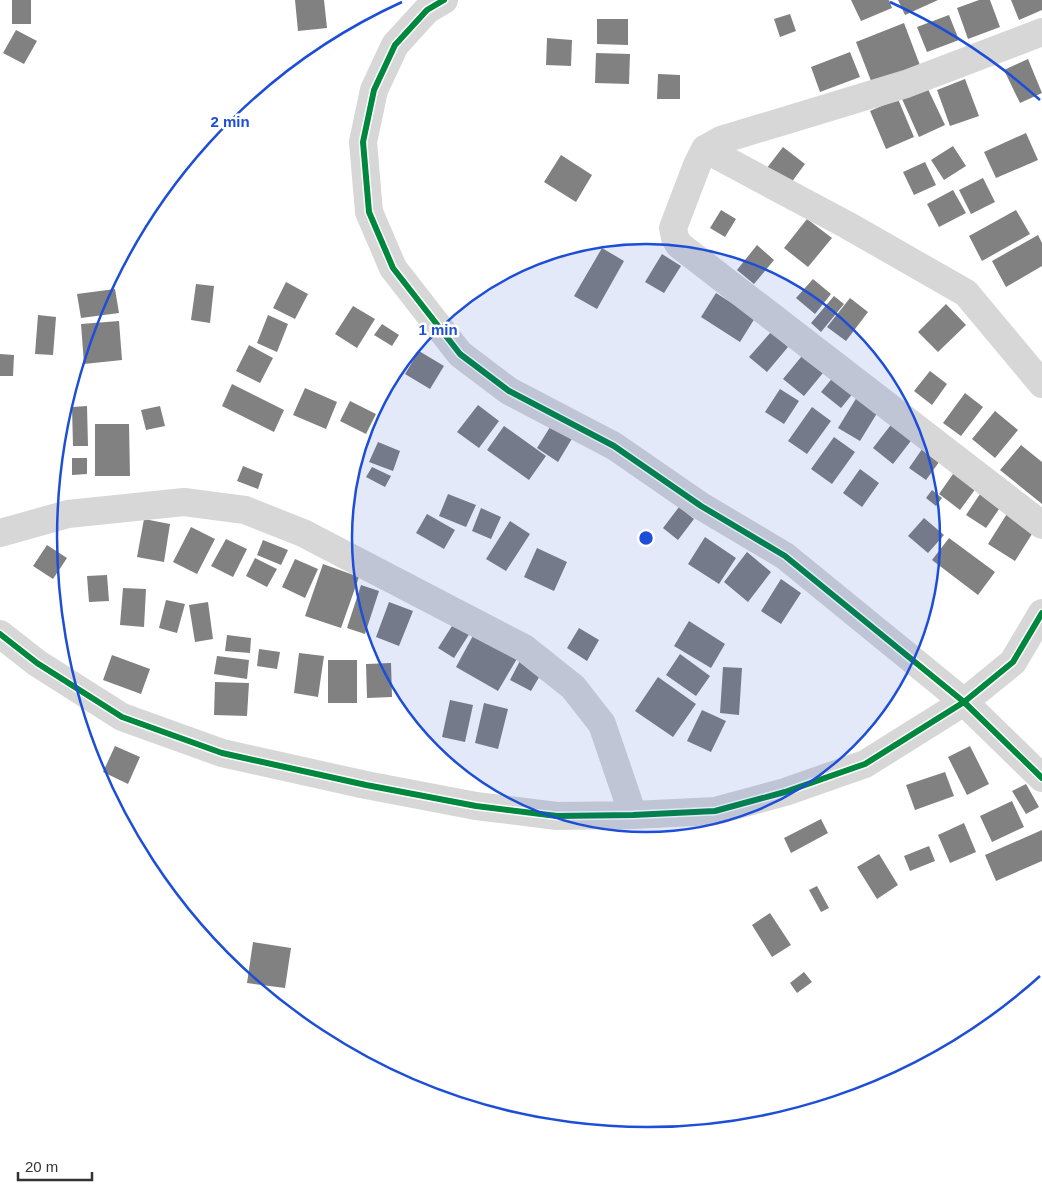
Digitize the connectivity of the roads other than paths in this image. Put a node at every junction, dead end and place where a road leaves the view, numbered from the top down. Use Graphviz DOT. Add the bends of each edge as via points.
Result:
graph roads {
  1 [pos="444,0"];
  2 [pos="1042,32"];
  3 [pos="705,149"];
  4 [pos="1042,384"];
  5 [pos="1042,525"];
  6 [pos="0,533"];
  7 [pos="1042,613"];
  8 [pos="0,634"];
  9 [pos="964,702"];
  10 [pos="1042,778"];
  11 [pos="633,815"];
  1 -- 9 [label="street" via="427,10 395,45 374,90 363,142 369,212 393,268 460,354 509,391 614,446 700,506 785,556"];
  2 -- 3 [label="street" via="906,84 721,140"];
  3 -- 4 [label="street" via="966,293"];
  3 -- 5 [label="street" via="673,228 679,245"];
  6 -- 11 [label="street" via="68,514 184,502 245,510 303,533 524,648 573,687 602,724"];
  7 -- 9 [label="street" via="1012,662"];
  8 -- 11 [label="street" via="37,663 122,717 222,753 476,806 557,816"];
  9 -- 10 [label="street"];
  9 -- 11 [label="street" via="865,764 785,792 715,811"];
}
